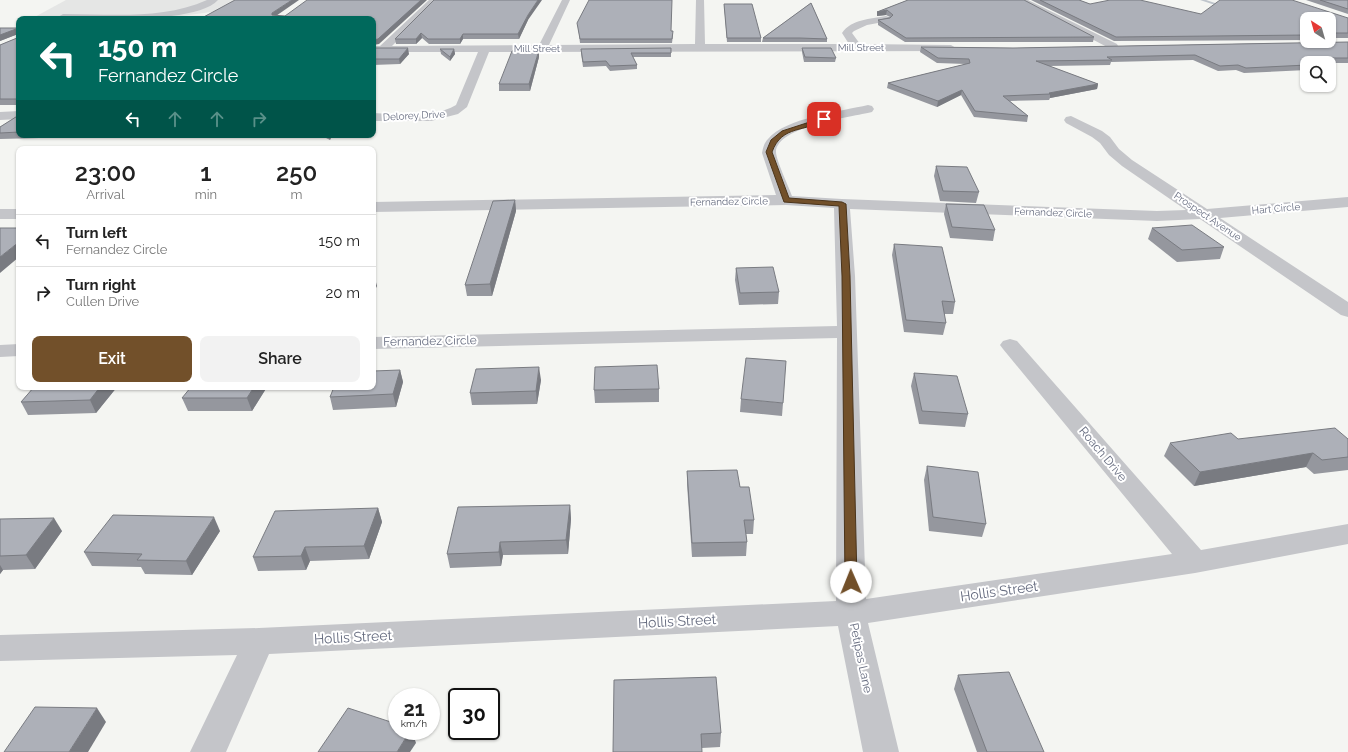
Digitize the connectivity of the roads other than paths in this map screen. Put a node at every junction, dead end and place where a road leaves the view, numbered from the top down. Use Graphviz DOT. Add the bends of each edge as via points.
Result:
graph roads {
  1 [pos="214,0"];
  2 [pos="434,0"];
  3 [pos="566,0"];
  4 [pos="700,0"];
  5 [pos="1021,0"];
  6 [pos="84,7"];
  7 [pos="64,16"];
  8 [pos="125,16"];
  9 [pos="886,19"];
  10 [pos="543,47"];
  11 [pos="700,47"];
  12 [pos="856,47"];
  13 [pos="1089,47"];
  14 [pos="485,48"];
  15 [pos="964,48"];
  16 [pos="378,49"];
  17 [pos="868,109"];
  18 [pos="0,116"];
  19 [pos="16,116"];
  20 [pos="376,117"];
  21 [pos="1071,120"];
  22 [pos="786,200"];
  23 [pos="1348,202"];
  24 [pos="842,204"];
  25 [pos="376,208"];
  26 [pos="0,214"];
  27 [pos="16,214"];
  28 [pos="1205,214"];
  29 [pos="1348,311"];
  30 [pos="846,332"];
  31 [pos="376,343"];
  32 [pos="1010,345"];
  33 [pos="0,350"];
  34 [pos="16,350"];
  35 [pos="1348,534"];
  36 [pos="1195,562"];
  37 [pos="851,613"];
  38 [pos="259,641"];
  39 [pos="0,648"];
  40 [pos="208,752"];
  41 [pos="881,752"];
  1 -- 8 [label="street" via="193,9 158,15"];
  2 -- 16 [label="street"];
  3 -- 10 [label="street"];
  4 -- 11 [label="street"];
  5 -- 13 [label="street" via="1117,46"];
  6 -- 7 [label="street"];
  9 -- 12 [label="street" via="849,30 847,33"];
  10 -- 11 [label="street, Mill Street"];
  10 -- 14 [label="street, Mill Street"];
  11 -- 12 [label="street, Mill Street"];
  12 -- 15 [label="street, Mill Street"];
  14 -- 16 [label="street, Mill Street"];
  14 -- 20 [label="street, Delorey Drive" via="458,110 431,116"];
  17 -- 22 [label="street" via="800,126 784,132 773,141 769,152"];
  18 -- 19 [label="street"];
  21 -- 28 [label="street, Prospect Avenue" via="1097,134 1127,163"];
  22 -- 24 [label="street, Fernandez Circle"];
  22 -- 25 [label="street, Fernandez Circle"];
  23 -- 28 [label="street, Hart Circle"];
  24 -- 28 [label="street, Fernandez Circle" via="1157,216"];
  24 -- 30 [label="street, Petipas Lane"];
  26 -- 27 [label="street"];
  28 -- 29 [label="street, Prospect Avenue"];
  30 -- 31 [label="street, Fernandez Circle"];
  30 -- 37 [label="street, Petipas Lane"];
  32 -- 36 [label="street, Roach Drive"];
  33 -- 34 [label="street"];
  35 -- 36 [label="street, Hollis Street"];
  36 -- 37 [label="street, Hollis Street"];
  37 -- 38 [label="street, Hollis Street"];
  37 -- 41 [label="street, Petipas Lane"];
  38 -- 39 [label="street, Hollis Street"];
  38 -- 40 [label="street"];
}
